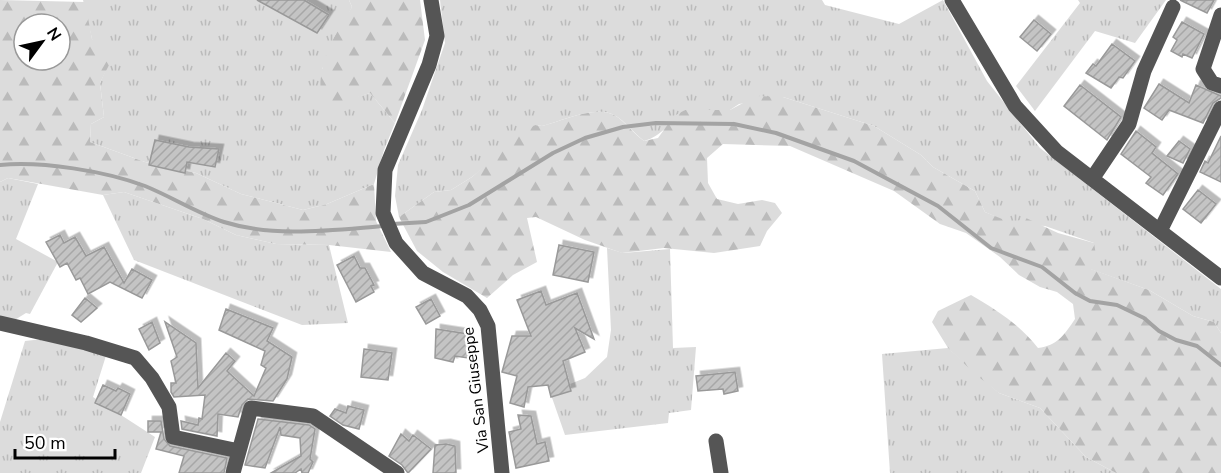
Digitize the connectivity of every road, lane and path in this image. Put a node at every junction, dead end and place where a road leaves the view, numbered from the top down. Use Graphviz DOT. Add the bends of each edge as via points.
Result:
graph roads {
  1 [pos="431,0"];
  2 [pos="952,0"];
  3 [pos="1173,7"];
  4 [pos="1221,15"];
  5 [pos="1221,86"];
  6 [pos="1221,108"];
  7 [pos="1092,179"];
  8 [pos="1161,229"];
  9 [pos="1221,278"];
  10 [pos="0,323"];
  11 [pos="716,441"];
  12 [pos="238,452"];
  13 [pos="233,473"];
  14 [pos="397,473"];
  15 [pos="502,473"];
  16 [pos="721,473"];
  1 -- 15 [label="street, Via San Giuseppe" via="437,36 429,65 385,170 383,213 396,243 416,266 467,296 488,326"];
  2 -- 7 [label="street" via="1015,106 1057,153"];
  3 -- 7 [label="street" via="1144,70 1129,124"];
  4 -- 5 [label="street" via="1203,69 1212,83"];
  6 -- 8 [label="street"];
  7 -- 8 [label="street"];
  8 -- 9 [label="street"];
  10 -- 12 [label="street" via="135,358 170,407 173,437"];
  11 -- 16 [label="street"];
  12 -- 13 [label="street"];
  12 -- 14 [label="street" via="251,408 313,416"];
}
